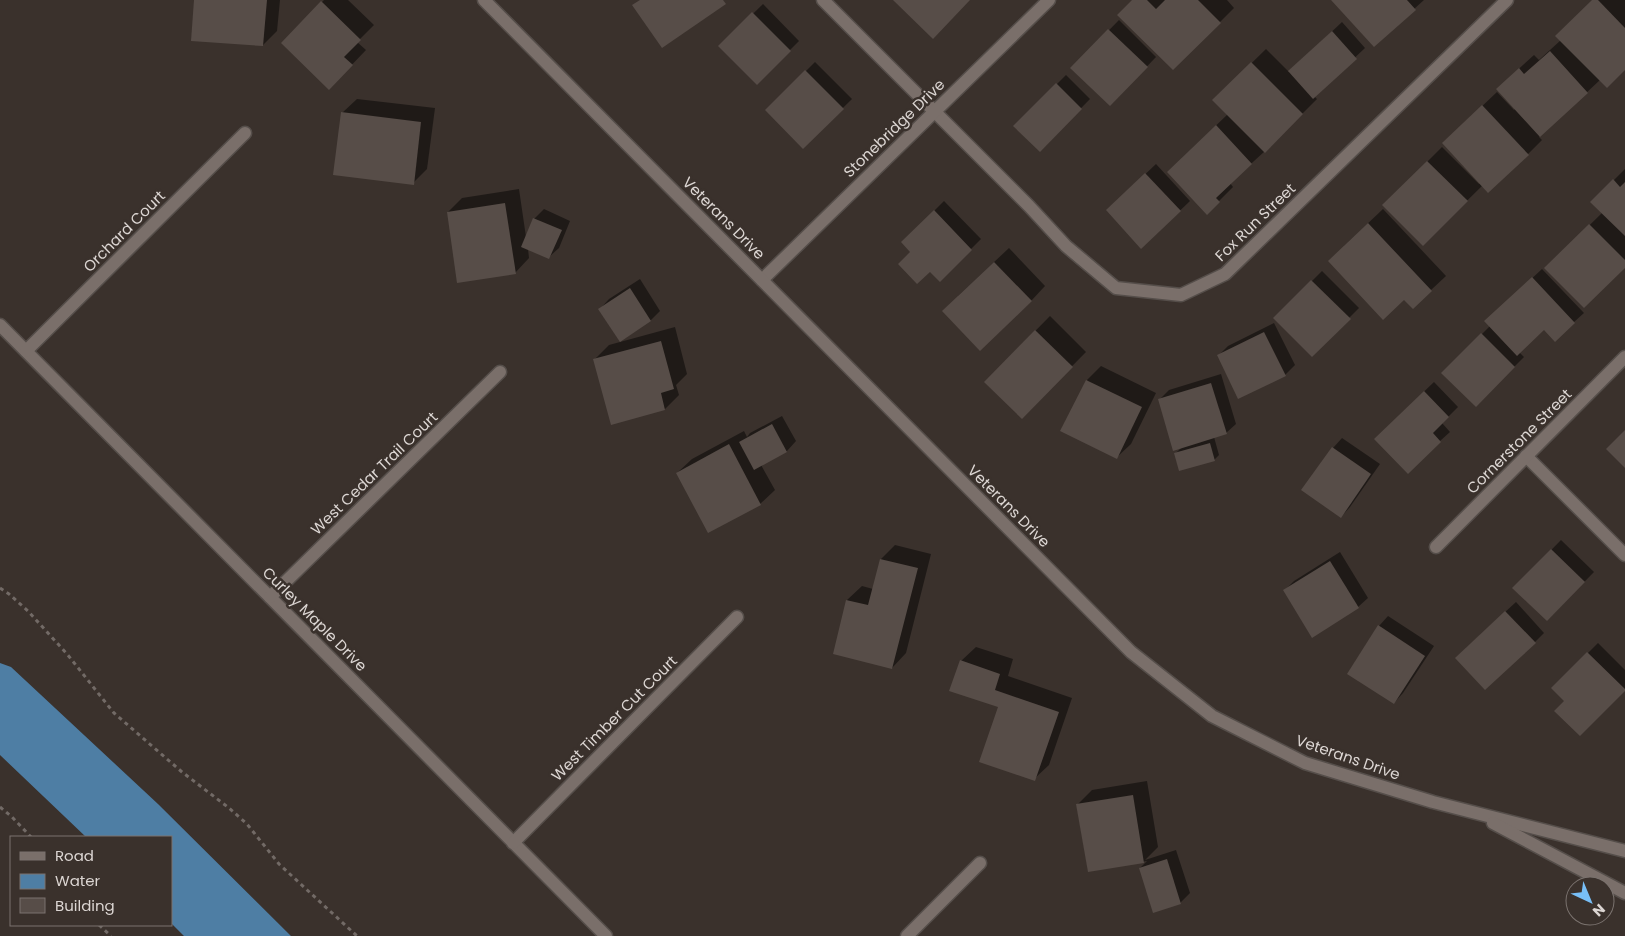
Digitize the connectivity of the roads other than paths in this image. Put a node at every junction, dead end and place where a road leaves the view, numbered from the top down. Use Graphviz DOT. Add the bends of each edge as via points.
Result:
graph roads {
  1 [pos="484,0"];
  2 [pos="823,0"];
  3 [pos="1049,0"];
  4 [pos="1507,0"];
  5 [pos="934,112"];
  6 [pos="245,133"];
  7 [pos="762,280"];
  8 [pos="0,325"];
  9 [pos="26,351"];
  10 [pos="1625,357"];
  11 [pos="500,372"];
  12 [pos="1526,456"];
  13 [pos="1436,547"];
  14 [pos="1625,555"];
  15 [pos="270,597"];
  16 [pos="737,617"];
  17 [pos="1476,814"];
  18 [pos="514,843"];
  19 [pos="1625,851"];
  20 [pos="980,863"];
  21 [pos="1625,893"];
  22 [pos="606,936"];
  23 [pos="907,936"];
  1 -- 7 [label="street, Veterans Drive"];
  2 -- 5 [label="street, Fox Run Street"];
  3 -- 5 [label="street, Stonebridge Drive"];
  4 -- 5 [label="street, Fox Run Street" via="1225,274 1181,295 1116,288 1066,246"];
  5 -- 7 [label="street, Stonebridge Drive"];
  6 -- 9 [label="street, Orchard Court"];
  7 -- 17 [label="street, Veterans Drive" via="1131,652 1212,716 1305,763"];
  8 -- 9 [label="street, Curley Maple Drive"];
  9 -- 15 [label="street, Curley Maple Drive"];
  10 -- 12 [label="street, Cornerstone Street"];
  11 -- 15 [label="street, West Cedar Trail Court"];
  12 -- 13 [label="street, Cornerstone Street"];
  12 -- 14 [label="street"];
  15 -- 18 [label="street, Curley Maple Drive"];
  16 -- 18 [label="street, West Timber Cut Court"];
  17 -- 19 [label="street, Veterans Drive"];
  17 -- 21 [label="street"];
  18 -- 22 [label="street, Curley Maple Drive"];
  20 -- 23 [label="street"];
}
